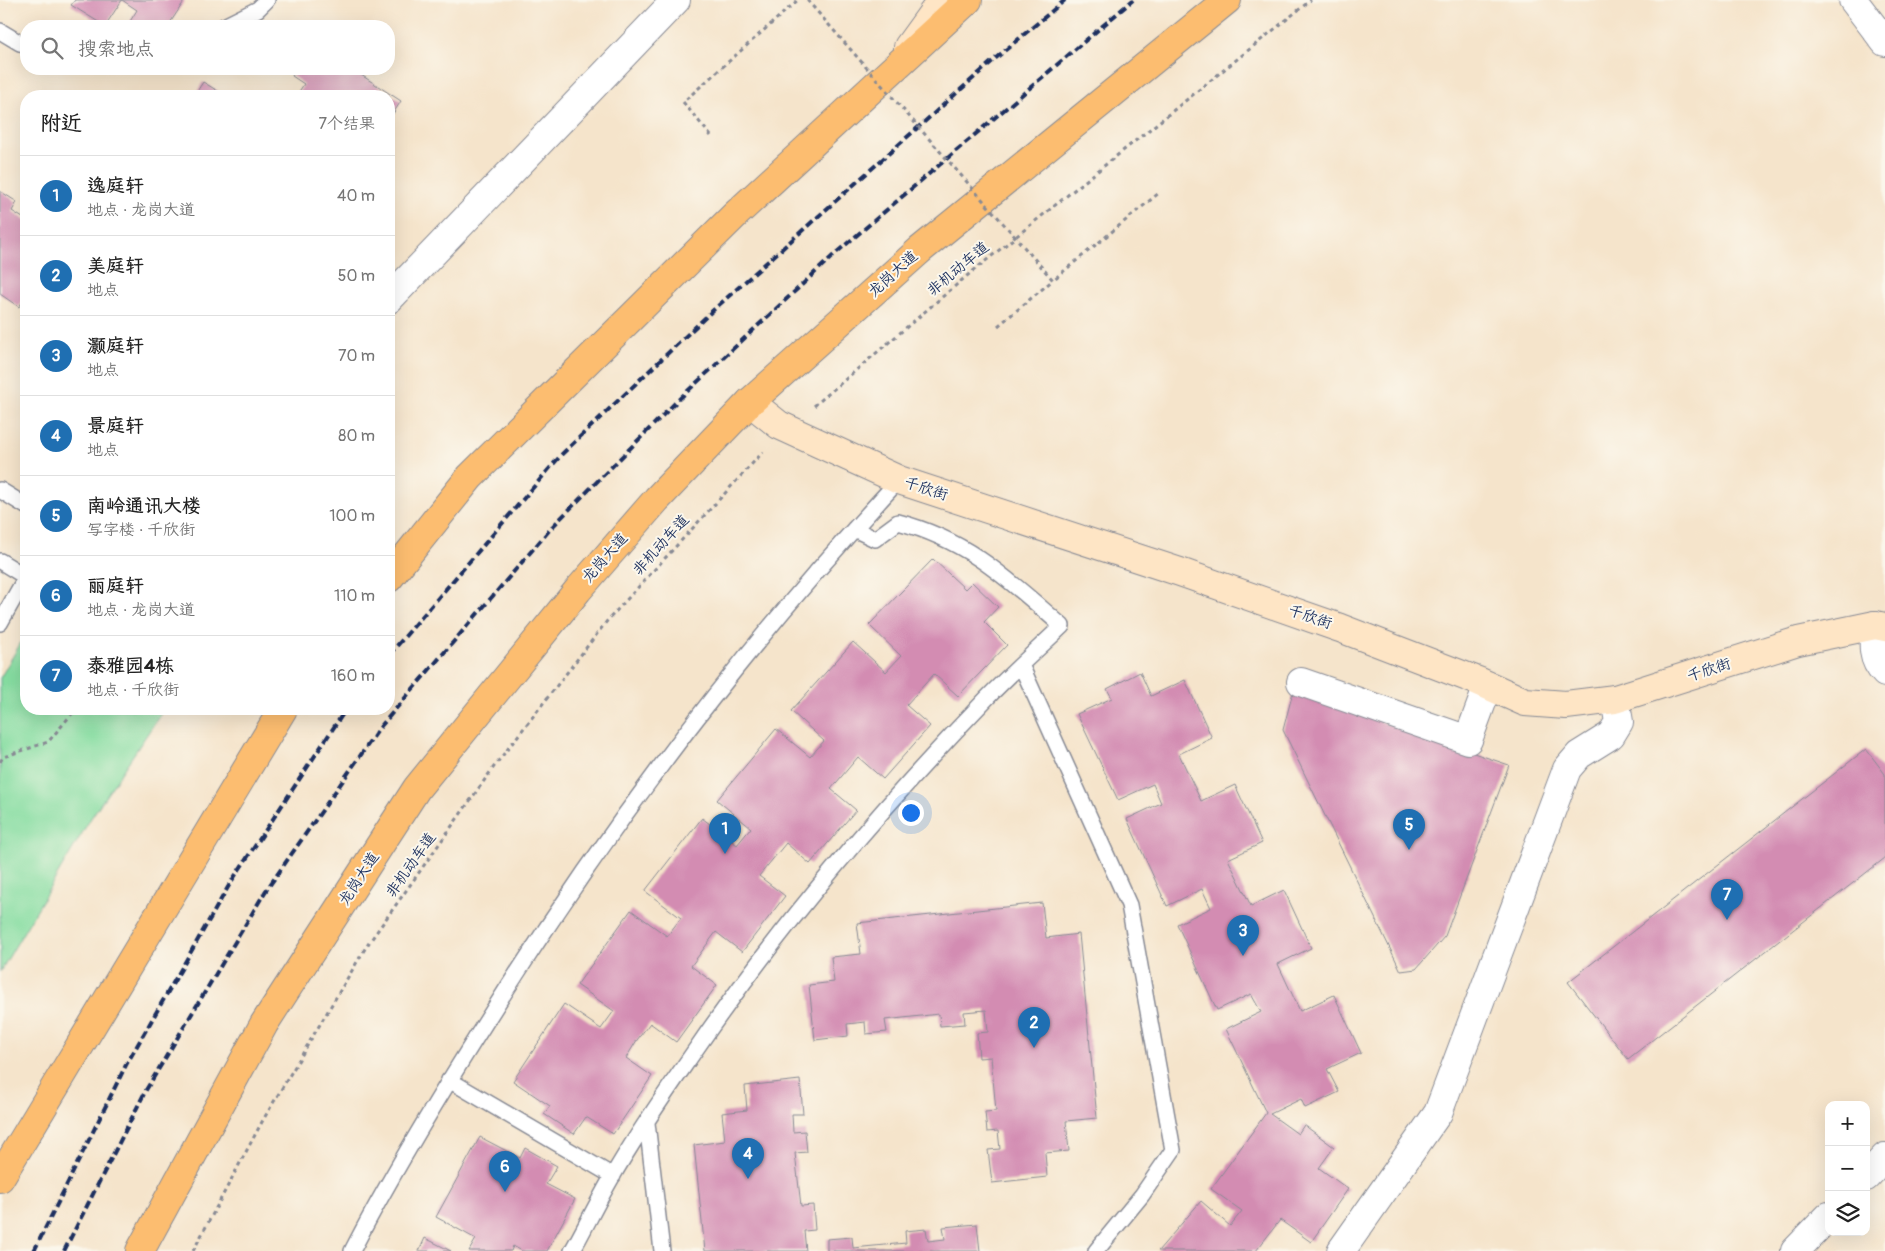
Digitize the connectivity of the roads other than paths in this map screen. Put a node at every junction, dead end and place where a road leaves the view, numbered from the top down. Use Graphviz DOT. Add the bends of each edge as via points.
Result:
graph roads {
  1 [pos="268,0"];
  2 [pos="676,0"];
  3 [pos="942,0"];
  4 [pos="968,0"];
  5 [pos="1227,0"];
  6 [pos="1853,0"];
  7 [pos="236,20"];
  8 [pos="0,30"];
  9 [pos="1885,42"];
  10 [pos="20,43"];
  11 [pos="890,72"];
  12 [pos="395,292"];
  13 [pos="750,402"];
  14 [pos="899,480"];
  15 [pos="0,490"];
  16 [pos="20,502"];
  17 [pos="854,529"];
  18 [pos="0,561"];
  19 [pos="395,571"];
  20 [pos="20,573"];
  21 [pos="20,588"];
  22 [pos="0,623"];
  23 [pos="1880,626"];
  24 [pos="1021,665"];
  25 [pos="1885,673"];
  26 [pos="1301,682"];
  27 [pos="1488,686"];
  28 [pos="1615,699"];
  29 [pos="279,715"];
  30 [pos="449,1080"];
  31 [pos="647,1123"];
  32 [pos="1885,1157"];
  33 [pos="1870,1173"];
  34 [pos="613,1176"];
  35 [pos="0,1178"];
  36 [pos="1825,1220"];
  37 [pos="140,1251"];
  38 [pos="352,1251"];
  39 [pos="572,1251"];
  40 [pos="662,1251"];
  41 [pos="1096,1251"];
  42 [pos="1341,1251"];
  43 [pos="1795,1251"];
  1 -- 7 [label="lane"];
  2 -- 12 [label="street"];
  3 -- 11 [label="street"];
  4 -- 11 [label="highway"];
  5 -- 13 [label="highway, 龙岗大道" via="920,250"];
  6 -- 9 [label="street"];
  8 -- 10 [label="lane"];
  11 -- 19 [label="highway" via="736,214 470,478"];
  13 -- 14 [label="street, 千欣街" via="779,425"];
  13 -- 37 [label="highway, 龙岗大道" via="657,499 578,590 418,788 264,1024"];
  14 -- 17 [label="lane"];
  14 -- 27 [label="street, 千欣街" via="1180,572 1340,628"];
  15 -- 16 [label="lane"];
  17 -- 24 [label="lane" via="875,538 898,522 922,528 975,554 1000,572 1062,626"];
  17 -- 30 [label="lane" via="744,660 638,795 540,935"];
  18 -- 20 [label="lane"];
  21 -- 22 [label="lane"];
  23 -- 25 [label="street" via="1872,650 1878,666"];
  23 -- 28 [label="street, 千欣街" via="1798,641"];
  24 -- 31 [label="lane" via="849,848 724,1007"];
  24 -- 41 [label="lane" via="1129,905 1173,1150 1142,1195"];
  26 -- 27 [label="street" via="1468,740"];
  27 -- 28 [label="street, 千欣街" via="1525,702 1566,706"];
  28 -- 42 [label="street" via="1618,722 1611,735 1579,755 1567,769 1438,1113"];
  29 -- 35 [label="highway"];
  30 -- 34 [label="lane"];
  30 -- 38 [label="lane"];
  31 -- 34 [label="lane"];
  31 -- 40 [label="lane"];
  32 -- 33 [label="street"];
  34 -- 39 [label="lane"];
  36 -- 43 [label="street"];
}
